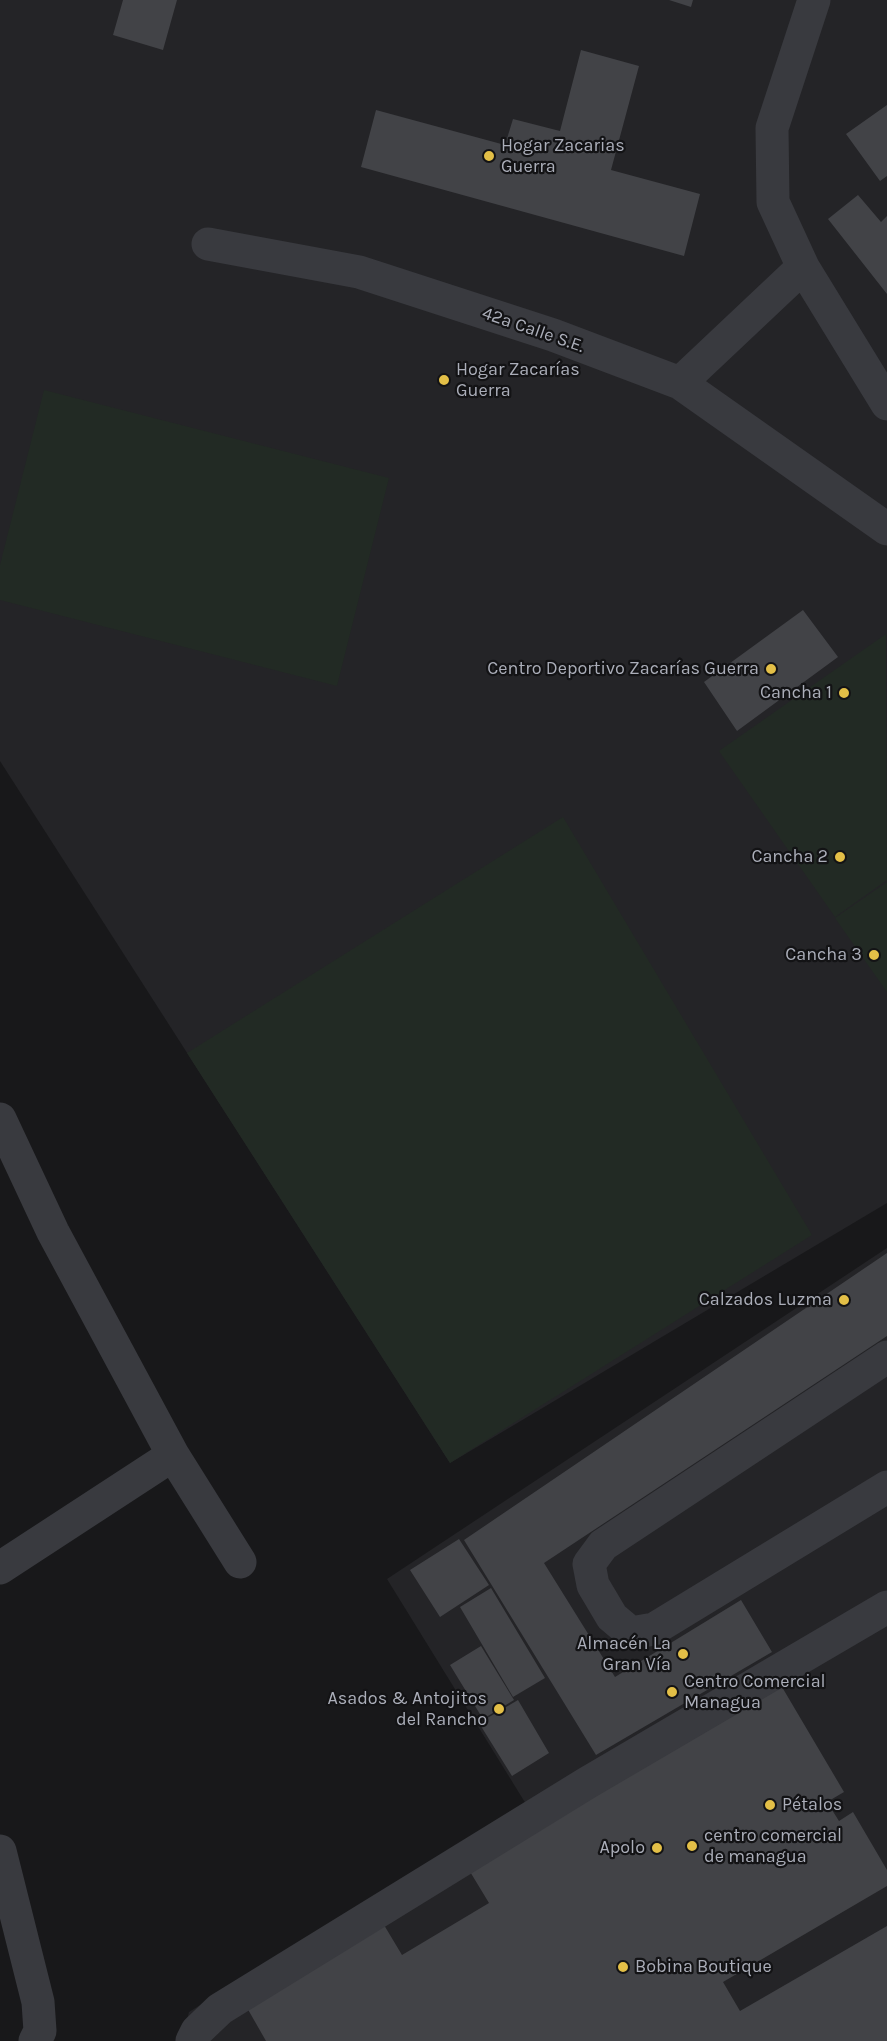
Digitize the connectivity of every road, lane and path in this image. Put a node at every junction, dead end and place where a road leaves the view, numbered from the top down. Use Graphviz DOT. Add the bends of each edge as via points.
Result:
graph roads {
  1 [pos="814,0"];
  2 [pos="208,244"];
  3 [pos="803,267"];
  4 [pos="680,383"];
  5 [pos="887,404"];
  6 [pos="887,529"];
  7 [pos="0,1119"];
  8 [pos="887,1357"];
  9 [pos="173,1455"];
  10 [pos="887,1487"];
  11 [pos="240,1562"];
  12 [pos="0,1568"];
  13 [pos="887,1607"];
  14 [pos="0,1851"];
  15 [pos="197,2038"];
  16 [pos="35,2041"];
  1 -- 3 [label="street" via="772,128 773,202"];
  2 -- 4 [label="street, 42a Calle S.E." via="358,272 553,335"];
  3 -- 4 [label="street"];
  3 -- 5 [label="street"];
  4 -- 6 [label="street, 42a Calle S.E."];
  7 -- 9 [label="street" via="53,1232"];
  8 -- 10 [label="street" via="603,1545 589,1564 593,1585 612,1617 631,1633 654,1629"];
  9 -- 11 [label="street"];
  9 -- 12 [label="street"];
  13 -- 15 [label="street" via="587,1783 220,2009"];
  14 -- 16 [label="street" via="38,2002 40,2031"];
}
